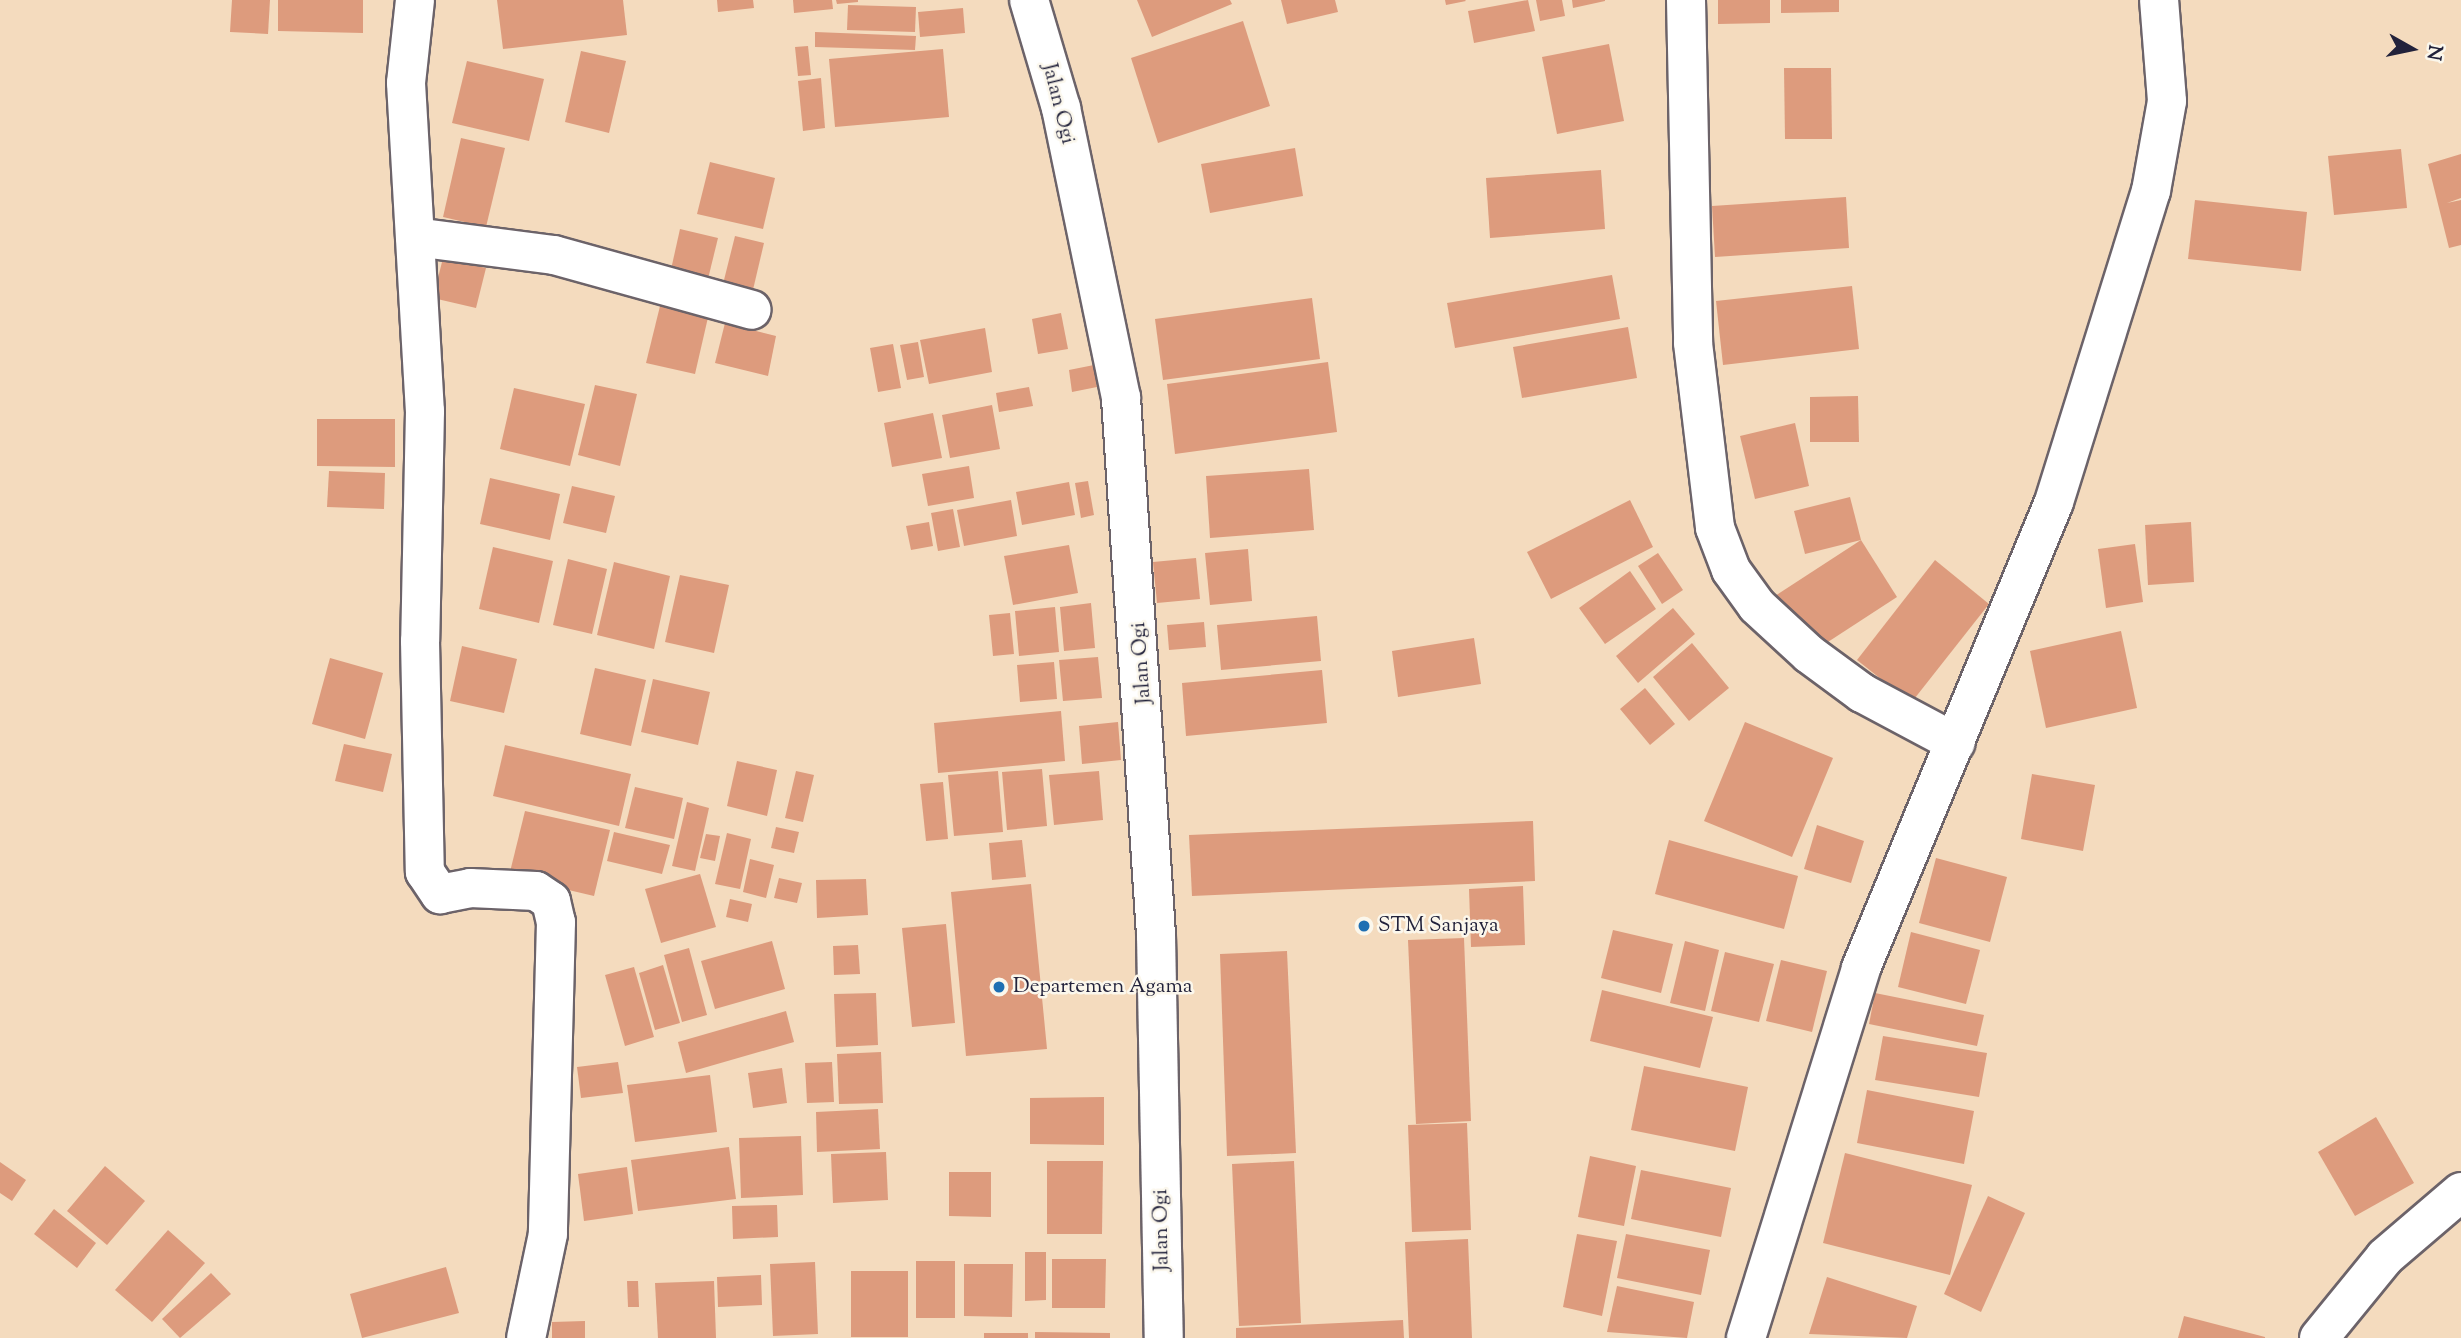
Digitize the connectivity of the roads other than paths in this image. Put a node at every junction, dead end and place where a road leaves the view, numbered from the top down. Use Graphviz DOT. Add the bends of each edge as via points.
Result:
graph roads {
  1 [pos="415,0"];
  2 [pos="1029,0"];
  3 [pos="1686,0"];
  4 [pos="2159,0"];
  5 [pos="415,237"];
  6 [pos="752,310"];
  7 [pos="1956,743"];
  8 [pos="2461,1192"];
  9 [pos="526,1338"];
  10 [pos="1164,1338"];
  11 [pos="1746,1338"];
  12 [pos="2319,1338"];
  1 -- 5 [label="street" via="406,83"];
  2 -- 10 [label="street, Jalan Ogi" via="1061,107 1121,398 1156,935"];
  3 -- 7 [label="street" via="1693,342 1715,528 1731,570 1757,606 1809,654 1862,693"];
  4 -- 7 [label="street" via="2167,101 2151,191 2054,502"];
  5 -- 6 [label="street" via="554,256"];
  5 -- 9 [label="street" via="426,474 420,641 425,872 440,894 470,888 536,891 551,901 556,922 548,1234"];
  7 -- 11 [label="street" via="1861,968"];
  8 -- 12 [label="street" via="2385,1257"];
}
